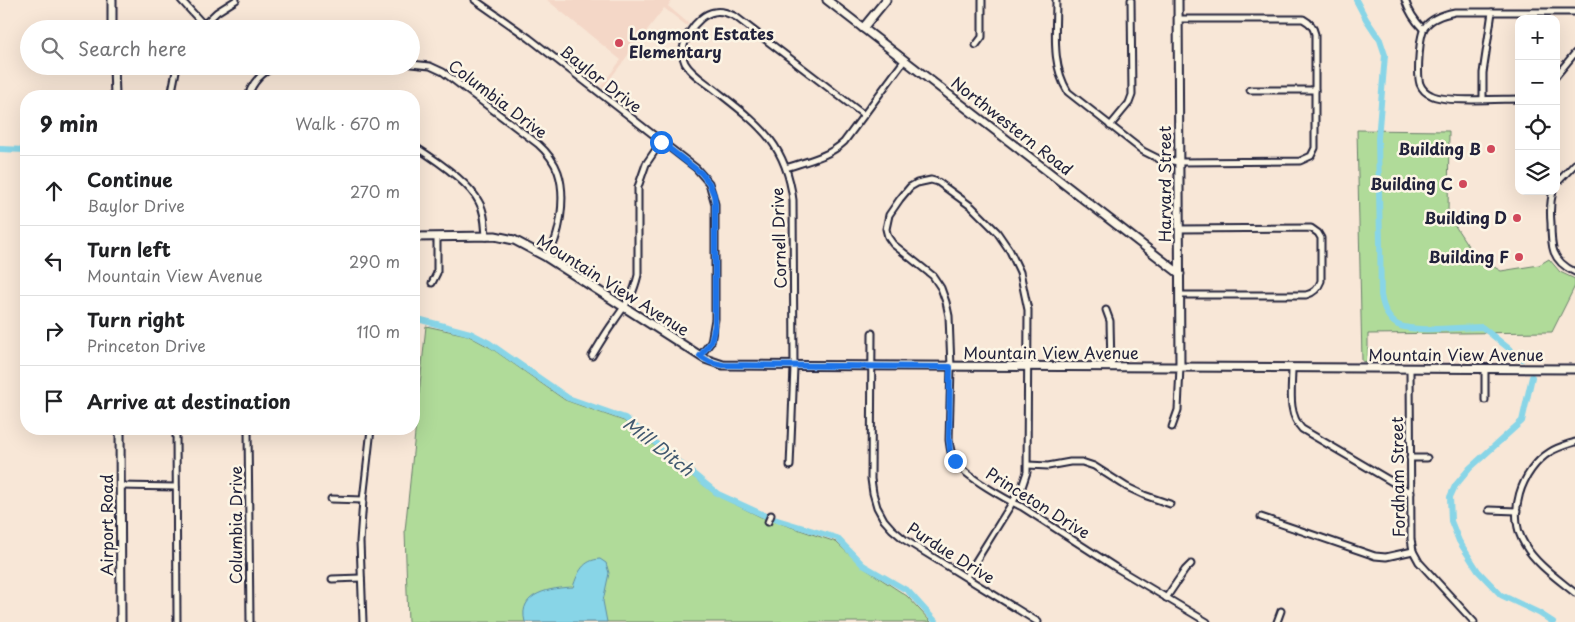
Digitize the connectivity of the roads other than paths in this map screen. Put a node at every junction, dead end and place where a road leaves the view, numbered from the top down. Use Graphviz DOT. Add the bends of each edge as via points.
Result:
graph roads {
  1 [pos="112,0"];
  2 [pos="180,0"];
  3 [pos="236,0"];
  4 [pos="475,0"];
  5 [pos="827,0"];
  6 [pos="886,0"];
  7 [pos="982,0"];
  8 [pos="1056,0"];
  9 [pos="1130,0"];
  10 [pos="1178,0"];
  11 [pos="1405,0"];
  12 [pos="1492,12"];
  13 [pos="1575,12"];
  14 [pos="1178,19"];
  15 [pos="112,20"];
  16 [pos="199,20"];
  17 [pos="208,20"];
  18 [pos="863,28"];
  19 [pos="1423,29"];
  20 [pos="976,45"];
  21 [pos="1575,53"];
  22 [pos="904,61"];
  23 [pos="420,65"];
  24 [pos="1560,71"];
  25 [pos="114,75"];
  26 [pos="175,75"];
  27 [pos="262,75"];
  28 [pos="115,90"];
  29 [pos="172,90"];
  30 [pos="251,90"];
  31 [pos="1250,90"];
  32 [pos="1315,90"];
  33 [pos="1483,99"];
  34 [pos="1515,99"];
  35 [pos="864,115"];
  36 [pos="1110,126"];
  37 [pos="661,142"];
  38 [pos="420,150"];
  39 [pos="1179,162"];
  40 [pos="1575,164"];
  41 [pos="786,168"];
  42 [pos="1560,180"];
  43 [pos="1551,195"];
  44 [pos="1179,229"];
  45 [pos="486,236"];
  46 [pos="420,237"];
  47 [pos="437,237"];
  48 [pos="546,257"];
  49 [pos="1575,272"];
  50 [pos="1180,274"];
  51 [pos="432,283"];
  52 [pos="1180,295"];
  53 [pos="625,308"];
  54 [pos="1106,310"];
  55 [pos="872,333"];
  56 [pos="592,356"];
  57 [pos="700,356"];
  58 [pos="794,366"];
  59 [pos="872,366"];
  60 [pos="950,367"];
  61 [pos="1027,367"];
  62 [pos="1111,367"];
  63 [pos="1180,367"];
  64 [pos="1292,368"];
  65 [pos="1410,369"];
  66 [pos="1575,369"];
  67 [pos="1485,370"];
  68 [pos="1485,400"];
  69 [pos="1172,427"];
  70 [pos="120,435"];
  71 [pos="176,435"];
  72 [pos="248,435"];
  73 [pos="370,435"];
  74 [pos="1575,442"];
  75 [pos="1410,458"];
  76 [pos="1427,458"];
  77 [pos="1028,465"];
  78 [pos="790,466"];
  79 [pos="120,486"];
  80 [pos="176,487"];
  81 [pos="1411,493"];
  82 [pos="331,499"];
  83 [pos="362,500"];
  84 [pos="1013,503"];
  85 [pos="1170,504"];
  86 [pos="1489,510"];
  87 [pos="1517,510"];
  88 [pos="771,515"];
  89 [pos="1261,517"];
  90 [pos="768,522"];
  91 [pos="1413,551"];
  92 [pos="1191,564"];
  93 [pos="966,577"];
  94 [pos="360,578"];
  95 [pos="332,579"];
  96 [pos="1575,593"];
  97 [pos="1166,598"];
  98 [pos="1281,611"];
  99 [pos="121,622"];
  100 [pos="177,622"];
  101 [pos="250,622"];
  102 [pos="363,622"];
  103 [pos="1038,622"];
  104 [pos="1208,622"];
  105 [pos="1277,622"];
  106 [pos="1474,622"];
  1 -- 15 [label="street"];
  2 -- 16 [label="street"];
  3 -- 17 [label="street"];
  4 -- 37 [label="street, Baylor Drive" via="529,38"];
  5 -- 18 [label="street, Northwestern Road"];
  6 -- 18 [label="street"];
  7 -- 20 [label="street" via="982,37"];
  8 -- 36 [label="street" via="1057,60 1061,81 1068,92"];
  9 -- 36 [label="street" via="1132,95"];
  10 -- 14 [label="street, Harvard Street"];
  11 -- 19 [label="street"];
  12 -- 13 [label="street"];
  12 -- 19 [label="street" via="1444,14"];
  12 -- 33 [label="street" via="1483,73"];
  14 -- 32 [label="street" via="1303,19 1313,27"];
  14 -- 39 [label="street, Harvard Street"];
  18 -- 22 [label="street, Northwestern Road"];
  19 -- 33 [label="street" via="1418,76 1426,92 1439,99"];
  21 -- 24 [label="street"];
  22 -- 35 [label="street"];
  22 -- 50 [label="street, Northwestern Road"];
  23 -- 48 [label="street, Columbia Drive" via="443,72 549,155 560,176 561,218 558,235"];
  25 -- 28 [label="street"];
  26 -- 29 [label="street"];
  27 -- 30 [label="street"];
  31 -- 32 [label="street"];
  32 -- 39 [label="street" via="1315,148 1305,160"];
  33 -- 34 [label="street"];
  35 -- 41 [label="street" via="835,150"];
  35 -- 41 [label="street, Cornell Drive" via="736,17 718,12 707,14 684,44 684,62 765,132"];
  36 -- 39 [label="street" via="1147,154"];
  37 -- 53 [label="street" via="646,164 640,181 638,275"];
  37 -- 57 [label="street, Baylor Drive" via="701,173 709,183 715,204 715,325 711,342"];
  38 -- 45 [label="street" via="474,193 480,202"];
  39 -- 44 [label="street, Harvard Street"];
  40 -- 42 [label="street"];
  41 -- 58 [label="street, Cornell Drive" via="794,200"];
  43 -- 49 [label="street" via="1551,244 1554,254"];
  44 -- 50 [label="street, Harvard Street"];
  44 -- 52 [label="street" via="1311,228 1321,238 1321,281 1312,294"];
  45 -- 47 [label="street, Mountain View Avenue"];
  45 -- 48 [label="street, Mountain View Avenue" via="514,240"];
  46 -- 47 [label="street, Mountain View Avenue"];
  47 -- 51 [label="street" via="437,273"];
  48 -- 53 [label="street, Mountain View Avenue"];
  50 -- 52 [label="street, Harvard Street"];
  52 -- 63 [label="street, Harvard Street"];
  53 -- 56 [label="street"];
  53 -- 57 [label="street, Mountain View Avenue"];
  54 -- 62 [label="street" via="1110,321"];
  55 -- 59 [label="street, Purdue Drive"];
  57 -- 58 [label="street, Mountain View Avenue" via="723,365"];
  58 -- 59 [label="street, Mountain View Avenue"];
  58 -- 78 [label="street, Cornell Drive"];
  59 -- 60 [label="street, Mountain View Avenue"];
  59 -- 93 [label="street, Purdue Drive" via="871,478 877,507 884,520 905,540"];
  60 -- 61 [label="street, Mountain View Avenue"];
  60 -- 61 [label="street, Princeton Drive" via="949,316 941,288 933,276 893,244 886,229 889,215 900,199 910,188 926,180 938,182 972,207 997,232 1010,251 1020,272 1028,310"];
  60 -- 84 [label="street, Princeton Drive" via="950,451 960,467"];
  61 -- 62 [label="street, Mountain View Avenue"];
  61 -- 77 [label="street"];
  62 -- 63 [label="street, Mountain View Avenue"];
  63 -- 64 [label="street, Mountain View Avenue"];
  63 -- 69 [label="street" via="1178,410"];
  64 -- 65 [label="street, Mountain View Avenue"];
  64 -- 81 [label="street" via="1293,416 1302,429"];
  65 -- 67 [label="street, Mountain View Avenue"];
  65 -- 75 [label="street, Fordham Street"];
  66 -- 67 [label="street, Mountain View Avenue"];
  67 -- 68 [label="street"];
  70 -- 79 [label="street, Airport Road"];
  71 -- 80 [label="street"];
  72 -- 101 [label="street, Columbia Drive"];
  73 -- 83 [label="street"];
  74 -- 87 [label="street" via="1548,453 1536,464 1522,487"];
  75 -- 76 [label="street"];
  75 -- 81 [label="street, Fordham Street"];
  77 -- 84 [label="street"];
  77 -- 85 [label="street" via="1082,462 1144,495"];
  79 -- 80 [label="street"];
  79 -- 99 [label="street, Airport Road"];
  80 -- 100 [label="street"];
  81 -- 91 [label="street, Fordham Street"];
  82 -- 83 [label="street"];
  83 -- 94 [label="street"];
  84 -- 93 [label="street"];
  84 -- 97 [label="street, Princeton Drive"];
  86 -- 87 [label="street"];
  87 -- 96 [label="street" via="1519,531 1531,554"];
  88 -- 90 [label="street"];
  89 -- 91 [label="street" via="1375,556"];
  91 -- 106 [label="street, Fordham Street" via="1419,562"];
  92 -- 97 [label="street"];
  93 -- 103 [label="street, Purdue Drive"];
  94 -- 95 [label="street"];
  94 -- 102 [label="street"];
  97 -- 104 [label="street, Princeton Drive"];
  98 -- 105 [label="street"];
}
